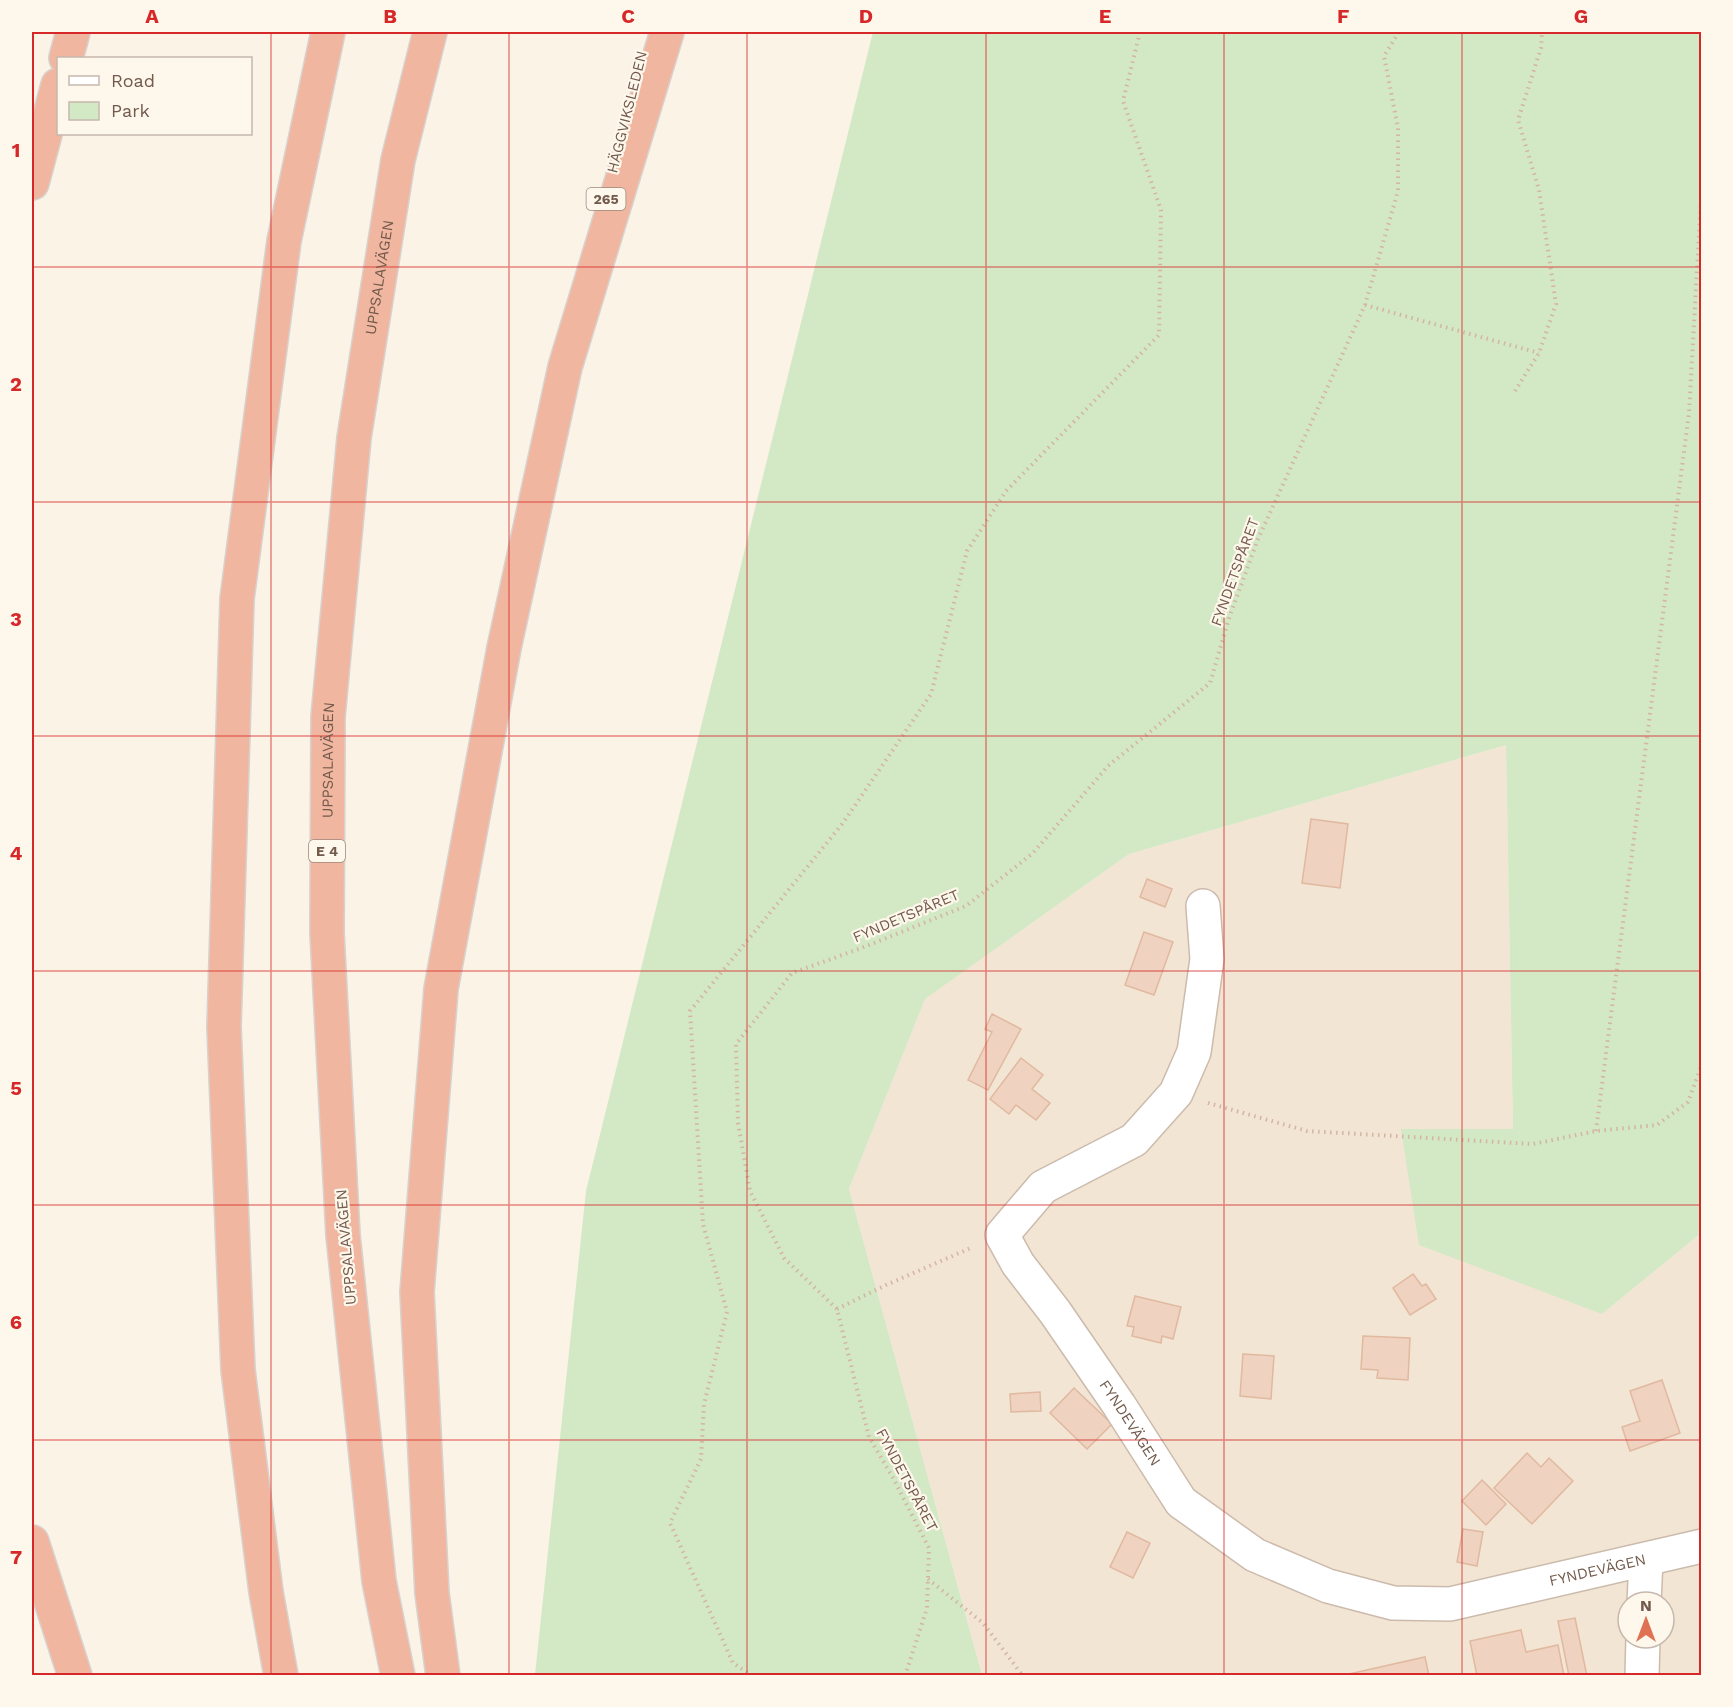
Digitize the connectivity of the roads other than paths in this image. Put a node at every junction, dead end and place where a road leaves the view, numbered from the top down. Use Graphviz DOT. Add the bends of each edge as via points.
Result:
graph roads {
  1 [pos="73,32"];
  2 [pos="328,32"];
  3 [pos="430,32"];
  4 [pos="646,32"];
  5 [pos="667,32"];
  6 [pos="66,57"];
  7 [pos="57,89"];
  8 [pos="32,183"];
  9 [pos="565,367"];
  10 [pos="1203,906"];
  11 [pos="32,1542"];
  12 [pos="1701,1546"];
  13 [pos="1646,1560"];
  14 [pos="1645,1590"];
  15 [pos="1642,1650"];
  16 [pos="75,1676"];
  17 [pos="280,1676"];
  18 [pos="398,1676"];
  19 [pos="443,1676"];
  20 [pos="1641,1676"];
  1 -- 6 [label="highway"];
  2 -- 17 [label="highway" via="284,241 237,599 224,1016 238,1370"];
  3 -- 18 [label="highway, UPPSALAVÄGEN / E 4" via="398,160 354,438 328,717 327,933 343,1235 379,1581"];
  4 -- 9 [label="highway, HÄGGVIKSLEDEN / 265"];
  5 -- 9 [label="highway"];
  7 -- 8 [label="highway"];
  9 -- 19 [label="highway" via="504,648 441,989 417,1292 432,1593"];
  10 -- 13 [label="street, FYNDEVÄGEN" via="1207,959 1194,1052 1176,1093 1134,1140 1043,1187 1002,1235 1018,1264 1119,1405 1181,1502 1255,1555 1328,1586 1393,1603 1450,1604"];
  11 -- 16 [label="highway"];
  12 -- 13 [label="street, FYNDEVÄGEN"];
  13 -- 14 [label="street"];
  15 -- 20 [label="street"];
}
